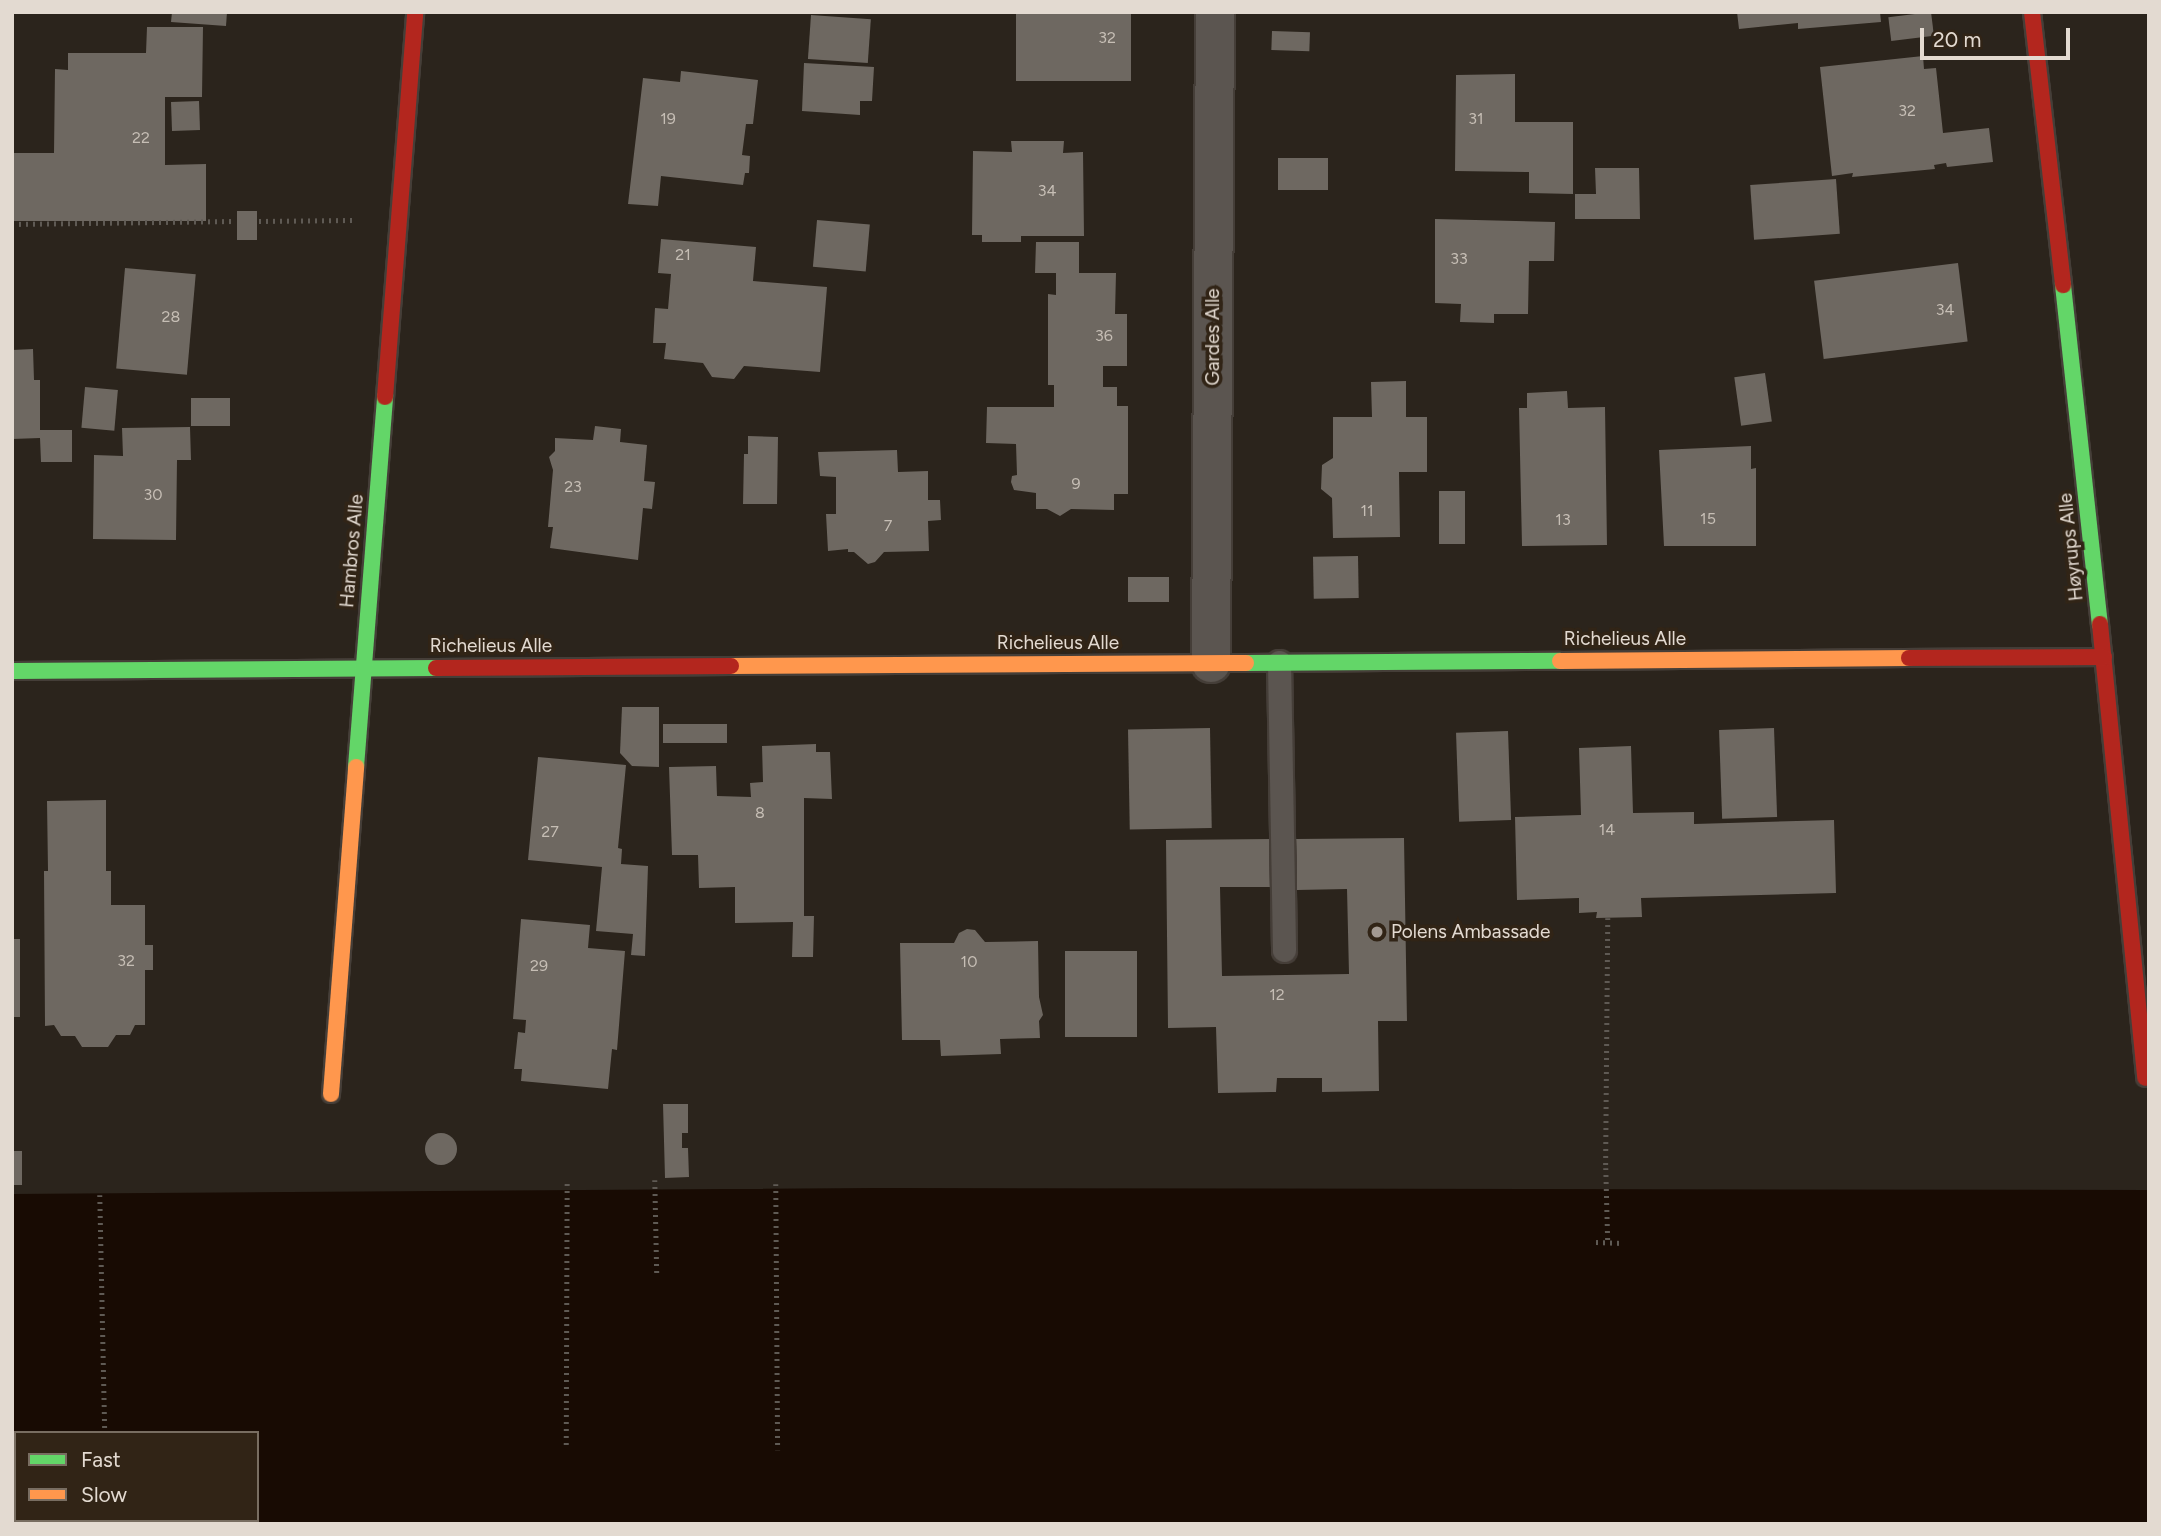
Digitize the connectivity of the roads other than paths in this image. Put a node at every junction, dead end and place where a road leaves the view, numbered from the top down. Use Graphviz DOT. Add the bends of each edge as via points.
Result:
graph roads {
  1 [pos="415,12"];
  2 [pos="1216,12"];
  3 [pos="2032,12"];
  4 [pos="2104,657"];
  5 [pos="1279,662"];
  6 [pos="1211,663"];
  7 [pos="364,669"];
  8 [pos="12,671"];
  9 [pos="1284,950"];
  10 [pos="2145,1078"];
  11 [pos="331,1094"];
  1 -- 7 [label="street, Hambros Alle"];
  2 -- 6 [label="street, Gardes Alle"];
  3 -- 4 [label="street, Høyrups Alle"];
  4 -- 5 [label="street, Richelieus Alle"];
  4 -- 10 [label="street, Høyrups Alle"];
  5 -- 6 [label="street, Richelieus Alle"];
  5 -- 9 [label="lane"];
  6 -- 7 [label="street, Richelieus Alle"];
  7 -- 8 [label="street, Richelieus Alle"];
  7 -- 11 [label="street, Hambros Alle"];
}
